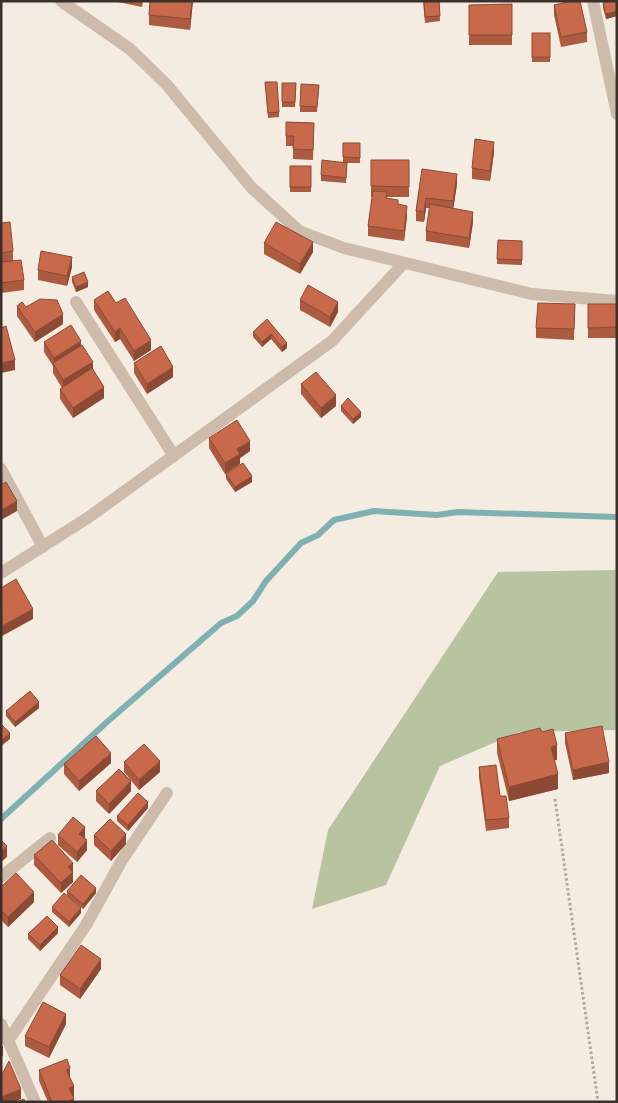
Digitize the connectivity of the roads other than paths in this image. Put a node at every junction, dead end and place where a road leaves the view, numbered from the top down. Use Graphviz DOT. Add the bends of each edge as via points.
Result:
graph roads {
  1 [pos="61,1"];
  2 [pos="593,1"];
  3 [pos="617,114"];
  4 [pos="403,264"];
  5 [pos="617,301"];
  6 [pos="76,302"];
  7 [pos="174,456"];
  8 [pos="1,469"];
  9 [pos="44,547"];
  10 [pos="1,573"];
  11 [pos="167,793"];
  12 [pos="50,838"];
  13 [pos="1,877"];
  14 [pos="1,1024"];
  15 [pos="8,1041"];
  16 [pos="35,1102"];
  1 -- 4 [label="street" via="130,49 167,85 251,187 298,231"];
  2 -- 3 [label="street"];
  4 -- 5 [label="street" via="532,294"];
  4 -- 7 [label="street" via="332,341"];
  6 -- 7 [label="street"];
  7 -- 9 [label="street"];
  8 -- 9 [label="street"];
  9 -- 10 [label="street"];
  11 -- 15 [label="street" via="122,860 86,925"];
  12 -- 13 [label="street"];
  14 -- 15 [label="street"];
  15 -- 16 [label="street"];
}
